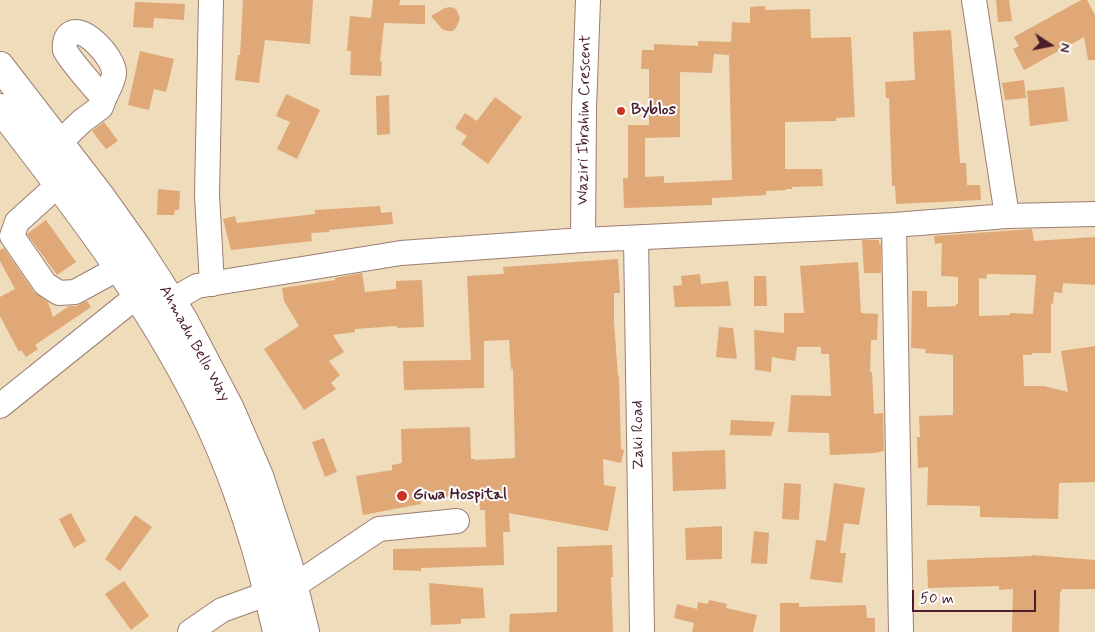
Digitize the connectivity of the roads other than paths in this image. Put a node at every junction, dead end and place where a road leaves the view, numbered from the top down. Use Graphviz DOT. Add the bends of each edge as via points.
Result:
graph roads {
  1 [pos="211,0"];
  2 [pos="588,0"];
  3 [pos="974,0"];
  4 [pos="0,66"];
  5 [pos="104,99"];
  6 [pos="0,108"];
  7 [pos="59,143"];
  8 [pos="58,185"];
  9 [pos="1095,214"];
  10 [pos="1008,216"];
  11 [pos="894,225"];
  12 [pos="636,238"];
  13 [pos="583,240"];
  14 [pos="119,268"];
  15 [pos="212,284"];
  16 [pos="137,296"];
  17 [pos="171,301"];
  18 [pos="0,406"];
  19 [pos="457,521"];
  20 [pos="281,590"];
  21 [pos="190,632"];
  22 [pos="277,632"];
  23 [pos="305,632"];
  24 [pos="642,632"];
  25 [pos="901,632"];
  1 -- 15 [label="street" via="206,195"];
  2 -- 13 [label="street, Waziri Ibrahim Crescent"];
  3 -- 10 [label="street"];
  4 -- 7 [label="main road, Ahmadu Bello Way"];
  5 -- 7 [label="street" via="101,107"];
  6 -- 8 [label="main road, Ahmadu Bello Way"];
  7 -- 17 [label="main road, Ahmadu Bello Way" via="138,249"];
  8 -- 14 [label="main road, Ahmadu Bello Way"];
  8 -- 14 [label="street" via="17,222 12,236 45,284 59,294 75,292"];
  9 -- 10 [label="street"];
  10 -- 11 [label="street"];
  11 -- 12 [label="street"];
  11 -- 25 [label="street"];
  12 -- 13 [label="street"];
  12 -- 24 [label="street, Zaki Road"];
  13 -- 15 [label="street" via="401,253"];
  14 -- 16 [label="main road, Ahmadu Bello Way"];
  15 -- 17 [label="street" via="197,286"];
  16 -- 18 [label="street"];
  16 -- 20 [label="main road, Ahmadu Bello Way" via="211,427 240,498 265,576"];
  17 -- 20 [label="main road, Ahmadu Bello Way" via="230,409 259,476 288,564"];
  19 -- 20 [label="street" via="379,529"];
  20 -- 21 [label="street" via="222,610"];
  20 -- 22 [label="main road, Ahmadu Bello Way"];
  20 -- 23 [label="main road, Ahmadu Bello Way"];
}
